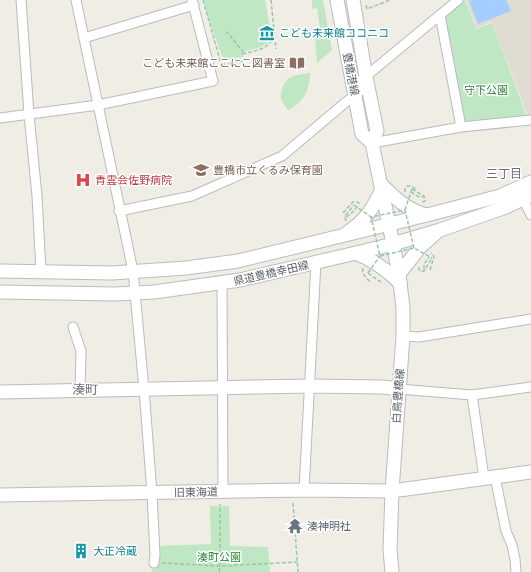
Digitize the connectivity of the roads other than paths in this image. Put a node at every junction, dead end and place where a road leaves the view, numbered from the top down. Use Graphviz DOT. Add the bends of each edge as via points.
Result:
graph roads {
  1 [pos="22,0"];
  2 [pos="76,0"];
  3 [pos="337,0"];
  4 [pos="353,0"];
  5 [pos="458,0"];
  6 [pos="193,3"];
  7 [pos="440,15"];
  8 [pos="84,38"];
  9 [pos="367,81"];
  10 [pos="354,91"];
  11 [pos="98,105"];
  12 [pos="29,114"];
  13 [pos="0,118"];
  14 [pos="531,120"];
  15 [pos="462,126"];
  16 [pos="372,143"];
  17 [pos="531,182"];
  18 [pos="381,186"];
  19 [pos="527,197"];
  20 [pos="119,211"];
  21 [pos="427,215"];
  22 [pos="531,215"];
  23 [pos="389,224"];
  24 [pos="440,230"];
  25 [pos="344,235"];
  26 [pos="393,244"];
  27 [pos="356,253"];
  28 [pos="316,262"];
  29 [pos="0,271"];
  30 [pos="41,271"];
  31 [pos="133,271"];
  32 [pos="400,278"];
  33 [pos="222,283"];
  34 [pos="0,292"];
  35 [pos="134,293"];
  36 [pos="531,319"];
  37 [pos="73,327"];
  38 [pos="403,336"];
  39 [pos="310,386"];
  40 [pos="531,387"];
  41 [pos="223,388"];
  42 [pos="144,389"];
  43 [pos="399,389"];
  44 [pos="80,390"];
  45 [pos="0,392"];
  46 [pos="472,395"];
  47 [pos="531,468"];
  48 [pos="531,472"];
  49 [pos="490,477"];
  50 [pos="304,490"];
  51 [pos="392,491"];
  52 [pos="152,493"];
  53 [pos="0,496"];
  54 [pos="222,498"];
  55 [pos="390,550"];
  56 [pos="154,563"];
  57 [pos="385,572"];
  58 [pos="392,572"];
  59 [pos="516,572"];
  1 -- 12 [label="street"];
  2 -- 8 [label="street"];
  3 -- 10 [label="main road, 豊橋港線"];
  4 -- 9 [label="main road, 豊橋港線"];
  5 -- 7 [label="street"];
  6 -- 8 [label="street"];
  6 -- 11 [label="street" via="213,80"];
  7 -- 9 [label="street"];
  7 -- 15 [label="street"];
  8 -- 11 [label="street"];
  9 -- 10 [label="street"];
  9 -- 16 [label="main road, 豊橋港線" via="377,131"];
  10 -- 16 [label="main road, 豊橋港線" via="362,134"];
  10 -- 20 [label="street" via="282,156 192,196"];
  11 -- 12 [label="street"];
  11 -- 20 [label="street"];
  12 -- 13 [label="street"];
  12 -- 30 [label="street"];
  14 -- 15 [label="street"];
  15 -- 16 [label="street"];
  16 -- 18 [label="main road, 豊橋港線"];
  17 -- 21 [label="main road, 県道豊橋幸田線" via="500,196"];
  18 -- 21 [label="main road" via="412,210"];
  18 -- 23 [label="main road, 豊橋港線"];
  18 -- 25 [label="main road" via="369,213"];
  19 -- 22 [label="street"];
  19 -- 24 [label="main road, 県道豊橋幸田線"];
  20 -- 31 [label="street"];
  21 -- 23 [label="main road, 県道豊橋幸田線"];
  23 -- 25 [label="main road, 県道豊橋幸田線"];
  23 -- 26 [label="main road, 豊橋港線"];
  24 -- 26 [label="main road, 県道豊橋幸田線"];
  24 -- 32 [label="main road" via="421,246"];
  25 -- 31 [label="main road, 県道豊橋幸田線" via="238,261 186,268"];
  26 -- 27 [label="main road, 県道豊橋幸田線"];
  26 -- 32 [label="main road, 白鳥豊橋線"];
  27 -- 28 [label="main road, 県道豊橋幸田線"];
  27 -- 32 [label="main road"];
  28 -- 33 [label="main road, 県道豊橋幸田線"];
  28 -- 39 [label="street"];
  29 -- 30 [label="main road, 県道豊橋幸田線"];
  30 -- 31 [label="main road, 県道豊橋幸田線"];
  31 -- 35 [label="street"];
  32 -- 38 [label="main road, 白鳥豊橋線"];
  33 -- 35 [label="main road, 県道豊橋幸田線"];
  33 -- 41 [label="street"];
  34 -- 35 [label="main road, 県道豊橋幸田線"];
  35 -- 42 [label="street"];
  36 -- 38 [label="street" via="419,337"];
  37 -- 44 [label="street" via="80,351"];
  38 -- 43 [label="main road, 白鳥豊橋線"];
  39 -- 41 [label="main road"];
  39 -- 43 [label="main road"];
  39 -- 50 [label="street"];
  40 -- 46 [label="street"];
  41 -- 42 [label="main road"];
  41 -- 54 [label="street"];
  42 -- 44 [label="main road"];
  42 -- 52 [label="street"];
  43 -- 46 [label="street"];
  43 -- 51 [label="main road, 白鳥豊橋線"];
  44 -- 45 [label="main road"];
  46 -- 49 [label="street"];
  47 -- 48 [label="street"];
  48 -- 49 [label="main road, 旧東海道"];
  49 -- 51 [label="main road, 旧東海道"];
  49 -- 59 [label="street" via="512,545"];
  50 -- 51 [label="main road, 旧東海道"];
  50 -- 54 [label="main road, 旧東海道"];
  51 -- 55 [label="main road, 白鳥豊橋線"];
  52 -- 53 [label="main road, 旧東海道"];
  52 -- 54 [label="main road, 旧東海道"];
  52 -- 56 [label="street"];
  55 -- 57 [label="main road, 白鳥豊橋線"];
  55 -- 58 [label="main road, 白鳥豊橋線"];
}
